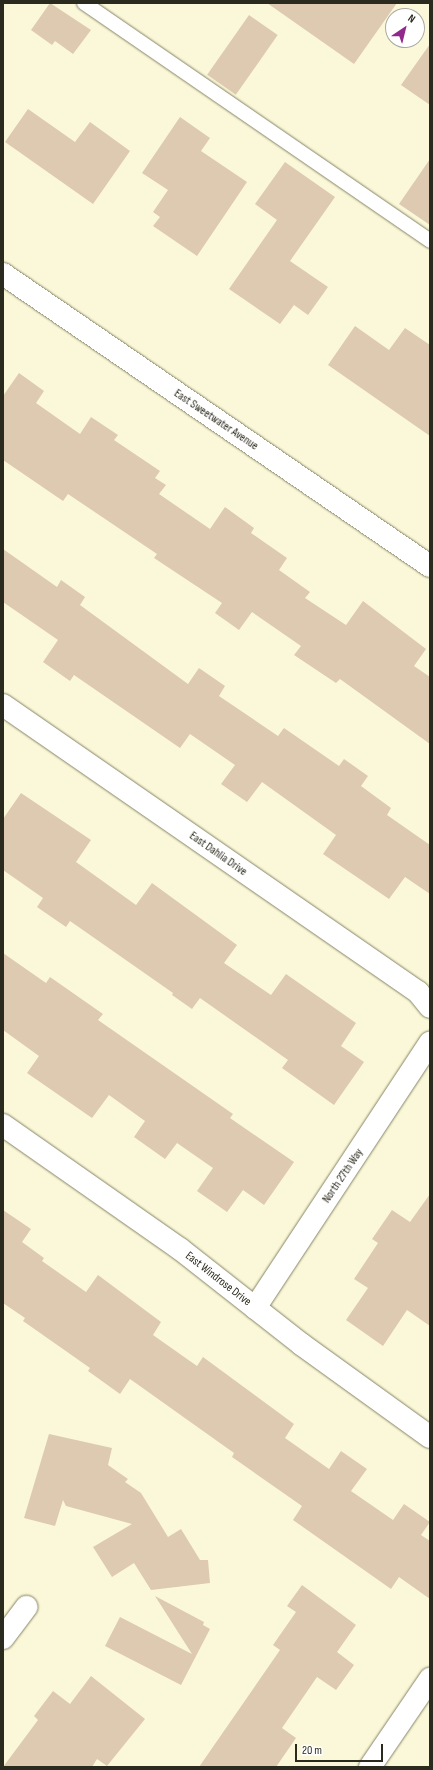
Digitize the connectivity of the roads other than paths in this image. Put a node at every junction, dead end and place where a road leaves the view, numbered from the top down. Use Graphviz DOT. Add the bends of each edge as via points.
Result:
graph roads {
  1 [pos="84,3"];
  2 [pos="430,241"];
  3 [pos="3,274"];
  4 [pos="430,566"];
  5 [pos="3,705"];
  6 [pos="430,1007"];
  7 [pos="430,1042"];
  8 [pos="3,1125"];
  9 [pos="255,1308"];
  10 [pos="430,1437"];
  11 [pos="26,1607"];
  12 [pos="3,1638"];
  13 [pos="430,1679"];
  14 [pos="370,1767"];
  1 -- 2 [label="lane"];
  3 -- 4 [label="street, East Sweetwater Avenue"];
  5 -- 6 [label="street, East Dahlia Drive" via="418,992"];
  7 -- 9 [label="street, North 27th Way"];
  8 -- 9 [label="street, East Windrose Drive" via="152,1228"];
  9 -- 10 [label="street, East Windrose Drive"];
  11 -- 12 [label="street"];
  13 -- 14 [label="street"];
}
